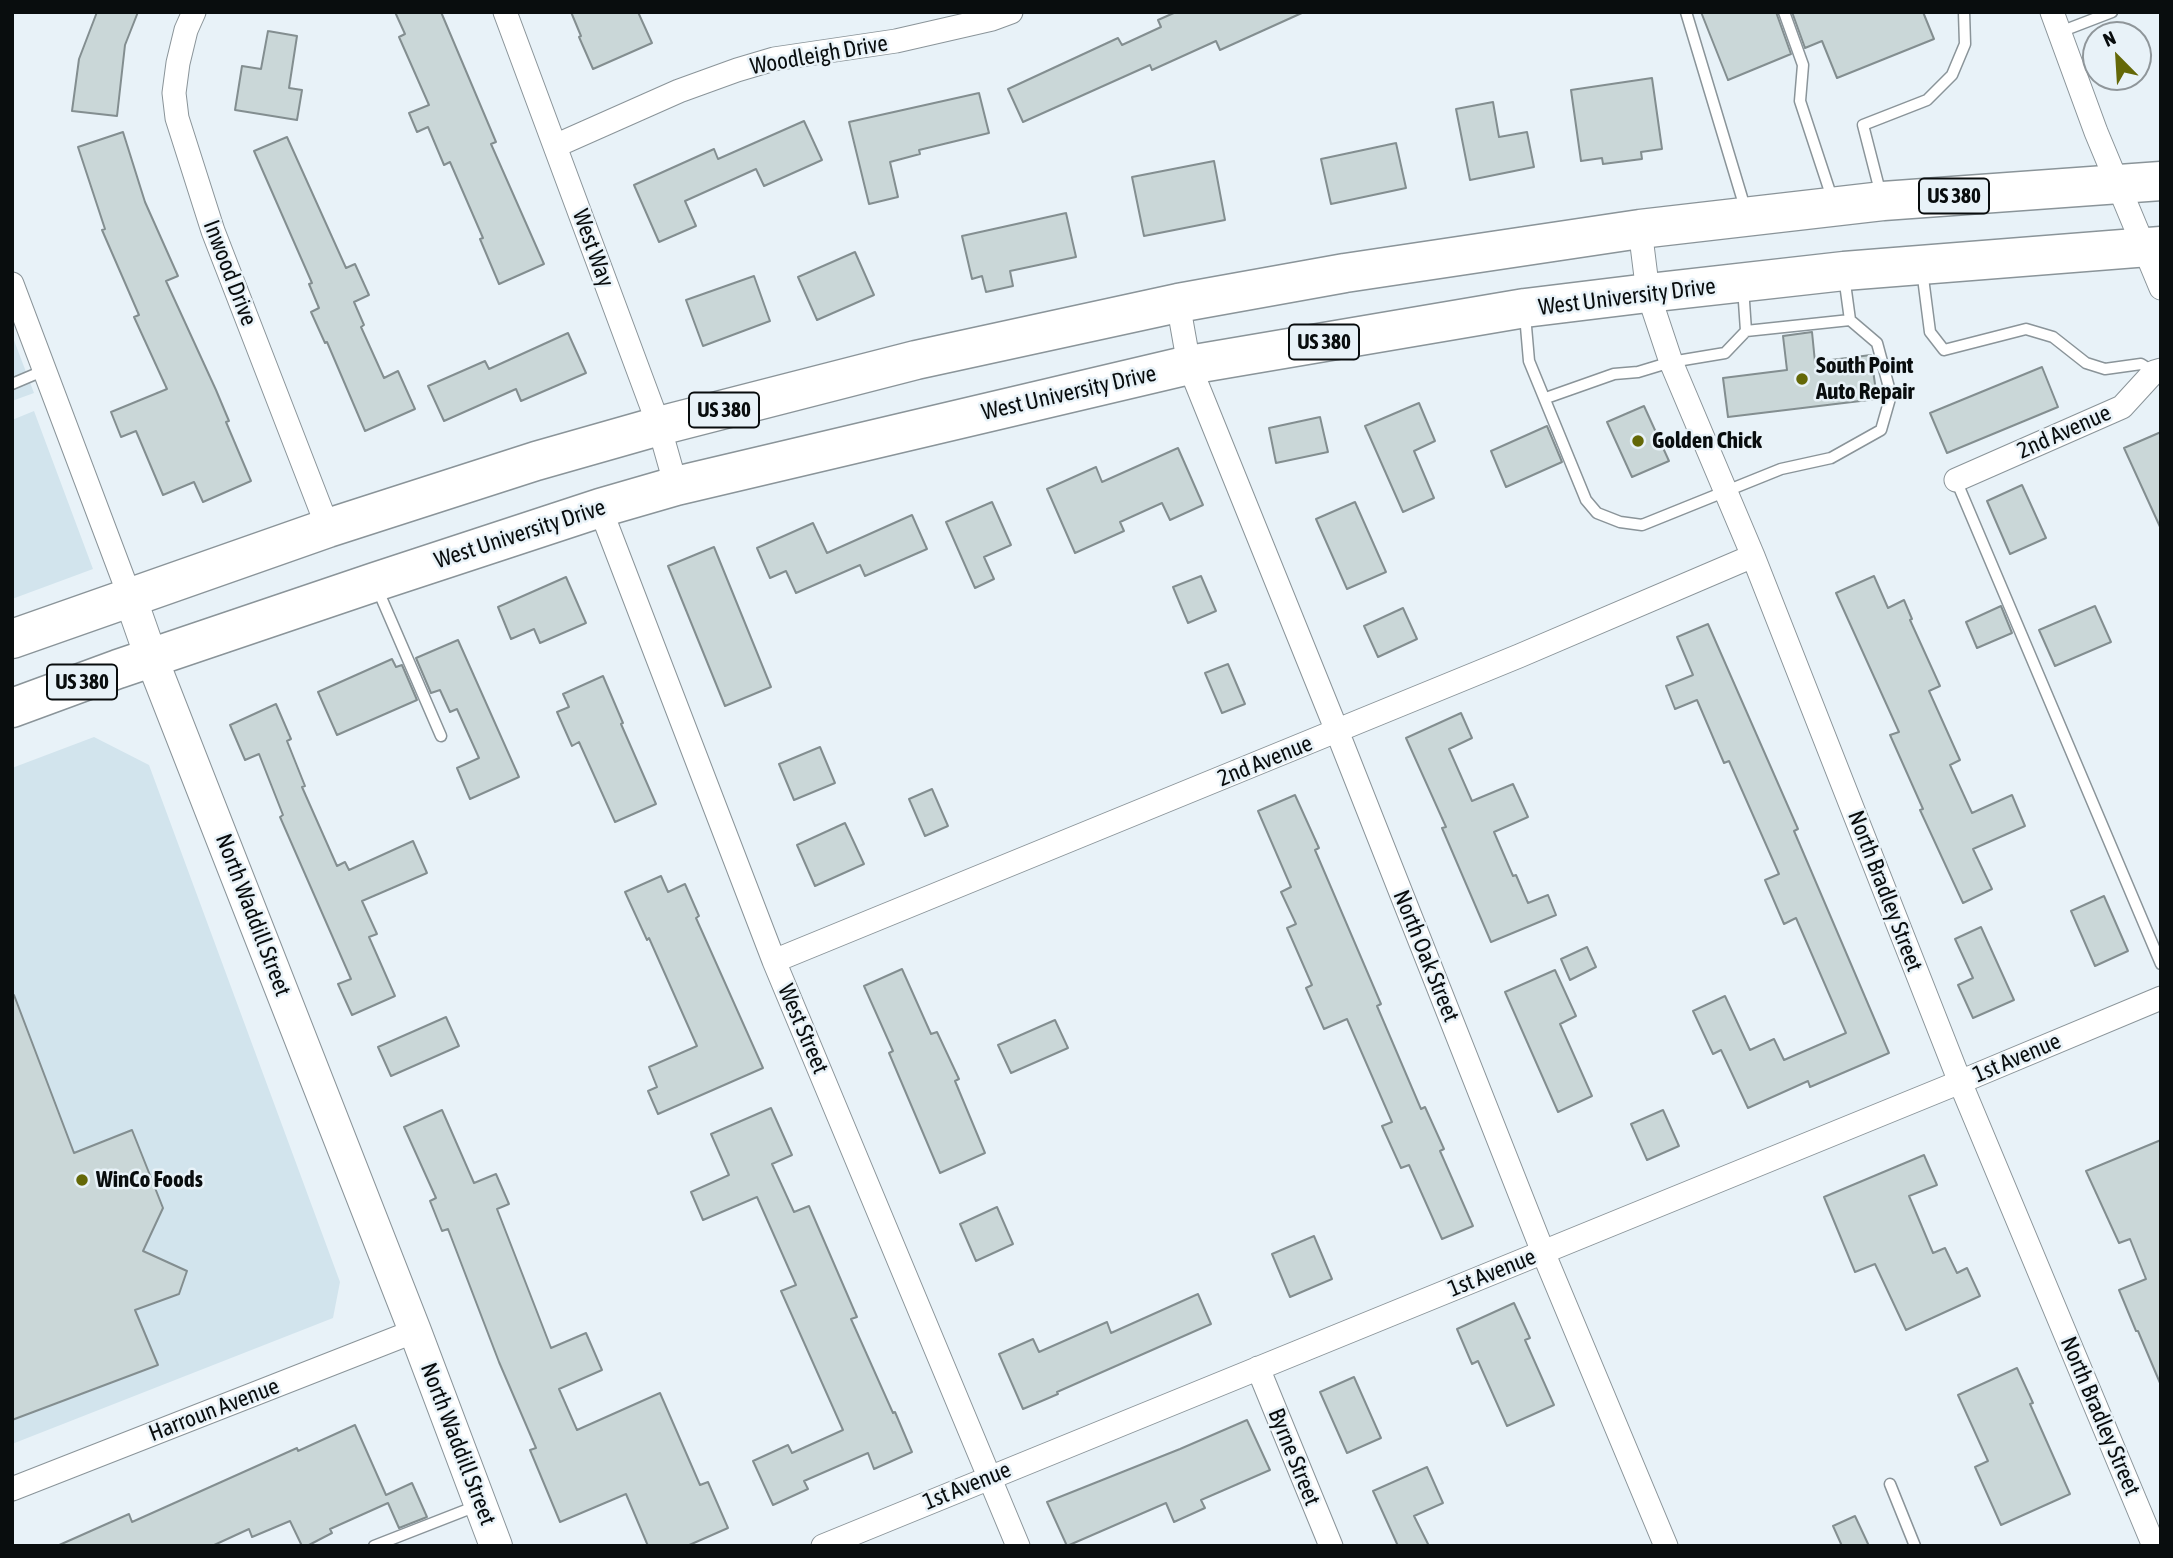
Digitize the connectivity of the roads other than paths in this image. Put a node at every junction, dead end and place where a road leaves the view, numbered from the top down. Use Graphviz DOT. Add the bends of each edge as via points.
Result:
graph roads {
  1 [pos="194,12"];
  2 [pos="505,12"];
  3 [pos="1011,12"];
  4 [pos="1686,12"];
  5 [pos="1784,12"];
  6 [pos="1964,12"];
  7 [pos="2112,12"];
  8 [pos="2056,22"];
  9 [pos="555,146"];
  10 [pos="2161,181"];
  11 [pos="2117,183"];
  12 [pos="1882,201"];
  13 [pos="1835,207"];
  14 [pos="1748,217"];
  15 [pos="1640,229"];
  16 [pos="2152,247"];
  17 [pos="1921,264"];
  18 [pos="1844,271"];
  19 [pos="12,284"];
  20 [pos="1742,284"];
  21 [pos="2161,288"];
  22 [pos="1648,293"];
  23 [pos="1178,303"];
  24 [pos="1525,309"];
  25 [pos="1850,320"];
  26 [pos="1746,331"];
  27 [pos="1671,362"];
  28 [pos="1189,365"];
  29 [pos="45,370"];
  30 [pos="2157,371"];
  31 [pos="12,384"];
  32 [pos="1546,397"];
  33 [pos="659,426"];
  34 [pos="1956,480"];
  35 [pos="676,486"];
  36 [pos="1726,491"];
  37 [pos="600,508"];
  38 [pos="328,528"];
  39 [pos="1753,556"];
  40 [pos="375,582"];
  41 [pos="130,597"];
  42 [pos="12,639"];
  43 [pos="151,657"];
  44 [pos="12,708"];
  45 [pos="1337,731"];
  46 [pos="441,736"];
  47 [pos="774,961"];
  48 [pos="2161,964"];
  49 [pos="2161,998"];
  50 [pos="1960,1082"];
  51 [pos="1543,1252"];
  52 [pos="415,1331"];
  53 [pos="1258,1368"];
  54 [pos="990,1477"];
  55 [pos="1890,1484"];
  56 [pos="12,1489"];
  57 [pos="481,1504"];
  58 [pos="374,1546"];
  59 [pos="496,1546"];
  60 [pos="823,1546"];
  61 [pos="1018,1546"];
  62 [pos="1331,1546"];
  63 [pos="1666,1546"];
  64 [pos="1915,1546"];
  65 [pos="2154,1546"];
  1 -- 38 [label="street, Inwood Drive" via="178,63 177,118 213,231"];
  2 -- 9 [label="street, West Way"];
  3 -- 9 [label="street, Woodleigh Drive" via="896,41 749,66 679,91"];
  4 -- 14 [label="lane"];
  5 -- 13 [label="lane" via="1803,65 1800,101"];
  6 -- 12 [label="lane" via="1965,44 1952,75 1927,100 1863,125"];
  7 -- 8 [label="lane"];
  8 -- 11 [label="street"];
  9 -- 33 [label="street, West Way"];
  10 -- 11 [label="highway, US 380"];
  11 -- 12 [label="highway, US 380"];
  11 -- 16 [label="street"];
  12 -- 13 [label="highway, US 380"];
  13 -- 14 [label="highway, US 380"];
  14 -- 15 [label="highway, US 380"];
  15 -- 22 [label="street, North Bradley Street"];
  15 -- 23 [label="highway, US 380"];
  16 -- 17 [label="highway, West University Drive / US 380"];
  16 -- 21 [label="street"];
  17 -- 18 [label="highway, West University Drive / US 380"];
  17 -- 30 [label="lane" via="1930,332 1944,350 2026,329 2053,337 2086,363 2105,369 2141,364"];
  18 -- 20 [label="highway, West University Drive / US 380"];
  18 -- 25 [label="lane"];
  19 -- 29 [label="street, North Waddill Street"];
  20 -- 22 [label="highway, West University Drive / US 380"];
  20 -- 26 [label="lane"];
  22 -- 24 [label="highway, West University Drive / US 380"];
  22 -- 27 [label="street, North Bradley Street"];
  23 -- 28 [label="street, North Oak Street"];
  23 -- 33 [label="highway, US 380" via="916,360"];
  24 -- 28 [label="highway, West University Drive / US 380"];
  24 -- 32 [label="lane" via="1530,360"];
  25 -- 26 [label="lane"];
  25 -- 36 [label="lane" via="1877,343 1891,395 1881,430 1831,458 1781,469"];
  26 -- 27 [label="lane" via="1725,353"];
  27 -- 32 [label="lane" via="1614,374"];
  27 -- 36 [label="street, North Bradley Street"];
  28 -- 35 [label="highway, West University Drive / US 380"];
  28 -- 45 [label="street, North Oak Street"];
  29 -- 31 [label="lane"];
  29 -- 41 [label="street, North Waddill Street"];
  30 -- 34 [label="street, 2nd Avenue" via="2122,407"];
  32 -- 36 [label="lane" via="1586,500 1597,513 1642,524"];
  33 -- 35 [label="street, West Way"];
  33 -- 38 [label="highway, US 380"];
  34 -- 48 [label="lane"];
  35 -- 37 [label="highway, West University Drive / US 380"];
  36 -- 39 [label="street, North Bradley Street"];
  37 -- 40 [label="highway, West University Drive / US 380"];
  37 -- 47 [label="street, West Street"];
  38 -- 41 [label="highway, US 380"];
  39 -- 45 [label="street, 2nd Avenue"];
  39 -- 50 [label="street, North Bradley Street"];
  40 -- 43 [label="highway, West University Drive / US 380"];
  40 -- 46 [label="lane"];
  41 -- 42 [label="highway, US 380"];
  41 -- 43 [label="street, North Waddill Street"];
  43 -- 44 [label="highway, West University Drive / US 380"];
  43 -- 52 [label="street, North Waddill Street"];
  45 -- 47 [label="street, 2nd Avenue"];
  45 -- 51 [label="street, North Oak Street"];
  47 -- 54 [label="street, West Street"];
  49 -- 50 [label="street, 1st Avenue"];
  50 -- 51 [label="street, 1st Avenue"];
  50 -- 65 [label="street, North Bradley Street"];
  51 -- 53 [label="street, 1st Avenue"];
  51 -- 63 [label="street, North Oak Street"];
  52 -- 56 [label="street, Harroun Avenue"];
  52 -- 57 [label="street, North Waddill Street"];
  53 -- 54 [label="street, 1st Avenue"];
  53 -- 62 [label="street, Byrne Street"];
  54 -- 60 [label="street, 1st Avenue"];
  54 -- 61 [label="street, West Street"];
  55 -- 64 [label="lane"];
  57 -- 58 [label="lane"];
  57 -- 59 [label="street, North Waddill Street"];
}
